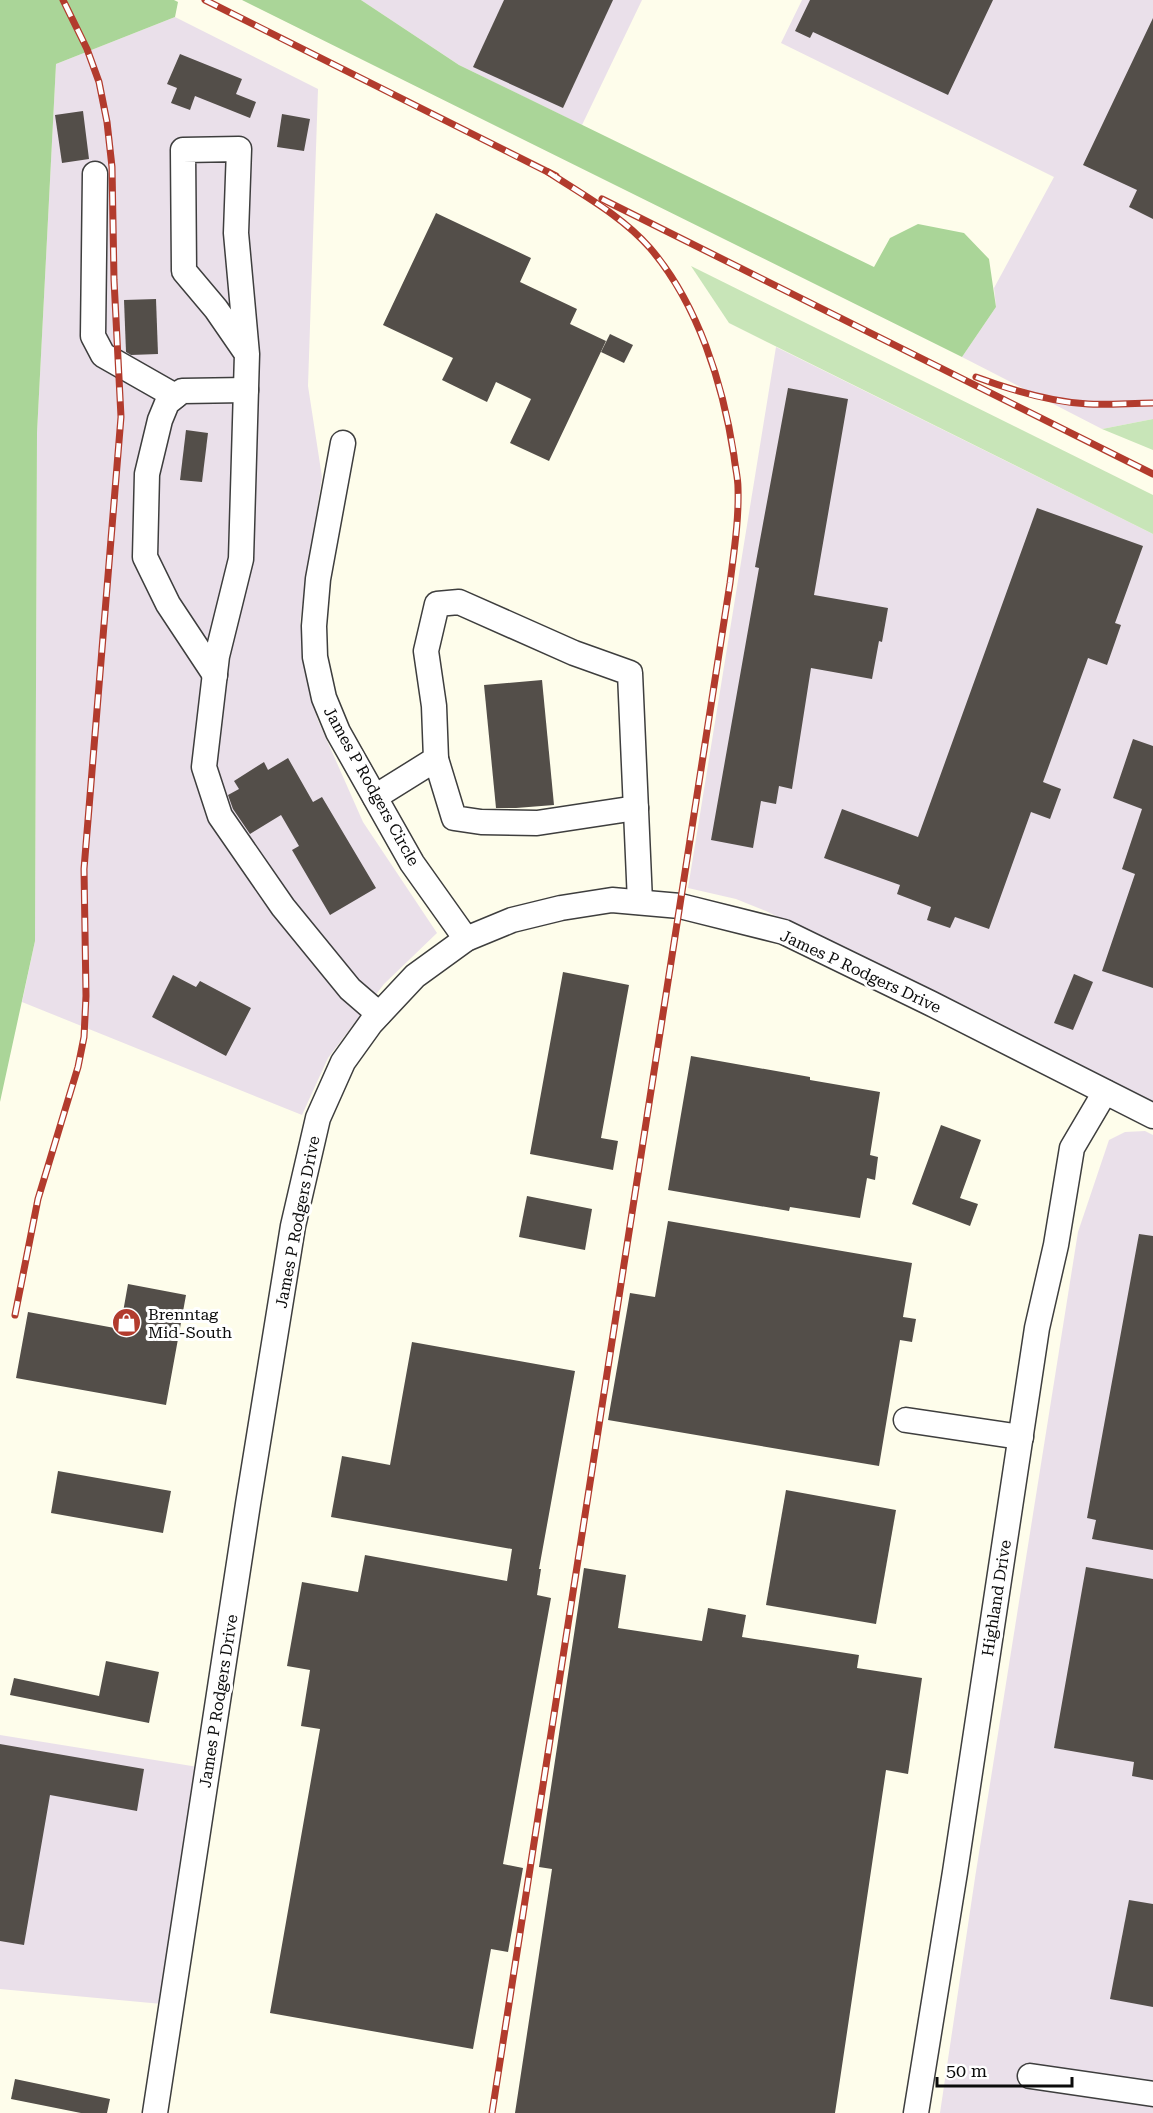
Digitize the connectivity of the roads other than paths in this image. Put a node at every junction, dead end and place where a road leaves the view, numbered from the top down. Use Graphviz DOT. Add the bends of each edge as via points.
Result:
graph roads {
  1 [pos="95,174"];
  2 [pos="247,354"];
  3 [pos="246,390"];
  4 [pos="175,396"];
  5 [pos="343,443"];
  6 [pos="215,675"];
  7 [pos="436,759"];
  8 [pos="375,797"];
  9 [pos="636,808"];
  10 [pos="640,902"];
  11 [pos="466,939"];
  12 [pos="379,1014"];
  13 [pos="1105,1092"];
  14 [pos="1153,1116"];
  15 [pos="906,1420"];
  16 [pos="1021,1437"];
  17 [pos="1030,2076"];
  18 [pos="1153,2094"];
  19 [pos="155,2113"];
  20 [pos="916,2113"];
  1 -- 4 [label="street" via="93,336 103,355"];
  2 -- 2 [label="street" via="236,233 239,149 183,150 184,271"];
  2 -- 3 [label="street"];
  3 -- 4 [label="street" via="182,391"];
  3 -- 6 [label="street" via="241,559"];
  4 -- 6 [label="street" via="167,403 160,420 147,474 145,557 168,604"];
  5 -- 8 [label="street, James P Rodgers Circle" via="318,579 315,657 324,698 338,732"];
  6 -- 12 [label="street" via="204,767 220,816 283,907 350,989"];
  7 -- 8 [label="street"];
  7 -- 9 [label="street" via="454,818 537,823"];
  7 -- 9 [label="street" via="426,651 436,604 459,603 630,673"];
  8 -- 11 [label="street, James P Rodgers Circle" via="412,863"];
  9 -- 10 [label="street"];
  10 -- 11 [label="street, James P Rodgers Drive" via="612,900 561,908 512,920"];
  10 -- 13 [label="street, James P Rodgers Drive" via="680,906 784,932"];
  11 -- 12 [label="street, James P Rodgers Drive" via="415,976"];
  12 -- 19 [label="street, James P Rodgers Drive" via="343,1062 318,1118 293,1226"];
  13 -- 14 [label="street, James P Rodgers Drive"];
  13 -- 16 [label="street, Highland Drive" via="1072,1148 1037,1328"];
  15 -- 16 [label="street"];
  16 -- 20 [label="street, Highland Drive"];
  17 -- 18 [label="street"];
}
